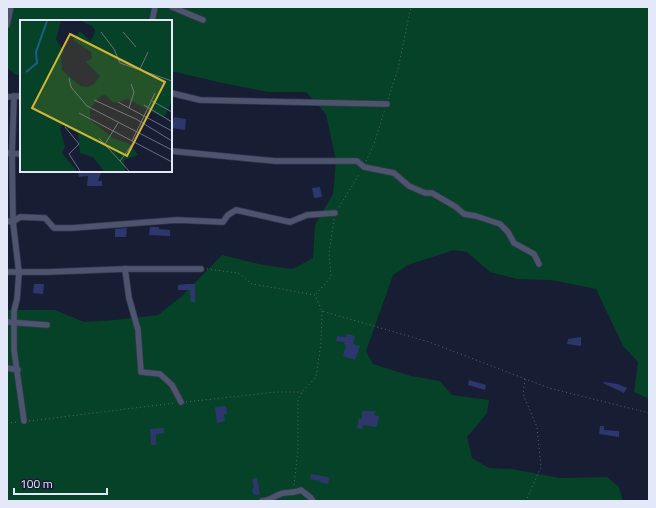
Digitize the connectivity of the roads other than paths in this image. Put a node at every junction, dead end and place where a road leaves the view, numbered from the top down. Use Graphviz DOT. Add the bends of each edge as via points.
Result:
graph roads {
  1 [pos="11,7"];
  2 [pos="155,7"];
  3 [pos="172,7"];
  4 [pos="152,20"];
  5 [pos="203,20"];
  6 [pos="7,26"];
  7 [pos="172,94"];
  8 [pos="14,96"];
  9 [pos="20,96"];
  10 [pos="7,97"];
  11 [pos="387,104"];
  12 [pos="172,151"];
  13 [pos="10,153"];
  14 [pos="20,154"];
  15 [pos="335,213"];
  16 [pos="10,221"];
  17 [pos="538,264"];
  18 [pos="125,269"];
  19 [pos="201,269"];
  20 [pos="7,272"];
  21 [pos="19,273"];
  22 [pos="7,322"];
  23 [pos="47,325"];
  24 [pos="7,368"];
  25 [pos="18,370"];
  26 [pos="181,402"];
  27 [pos="24,421"];
  28 [pos="262,501"];
  29 [pos="313,501"];
  1 -- 6 [label="street"];
  2 -- 4 [label="street"];
  3 -- 5 [label="street"];
  7 -- 11 [label="street" via="200,100"];
  8 -- 9 [label="street"];
  8 -- 10 [label="street"];
  8 -- 13 [label="street"];
  12 -- 17 [label="street" via="275,161 357,161 364,167 394,173 409,186 425,193 432,193 464,214 500,224 514,243 534,254"];
  13 -- 14 [label="street"];
  13 -- 16 [label="street"];
  15 -- 16 [label="street" via="306,215 290,222 236,210 223,222 177,220 72,228 54,228 45,218 20,217"];
  16 -- 21 [label="street"];
  18 -- 19 [label="street"];
  18 -- 21 [label="street"];
  18 -- 26 [label="street" via="129,298 138,330 141,372 160,374 172,385"];
  20 -- 21 [label="street"];
  21 -- 25 [label="street" via="14,311 14,350"];
  22 -- 23 [label="street"];
  24 -- 25 [label="street"];
  25 -- 27 [label="street"];
  28 -- 29 [label="street" via="270,500 284,492 293,493 301,490"];
}
